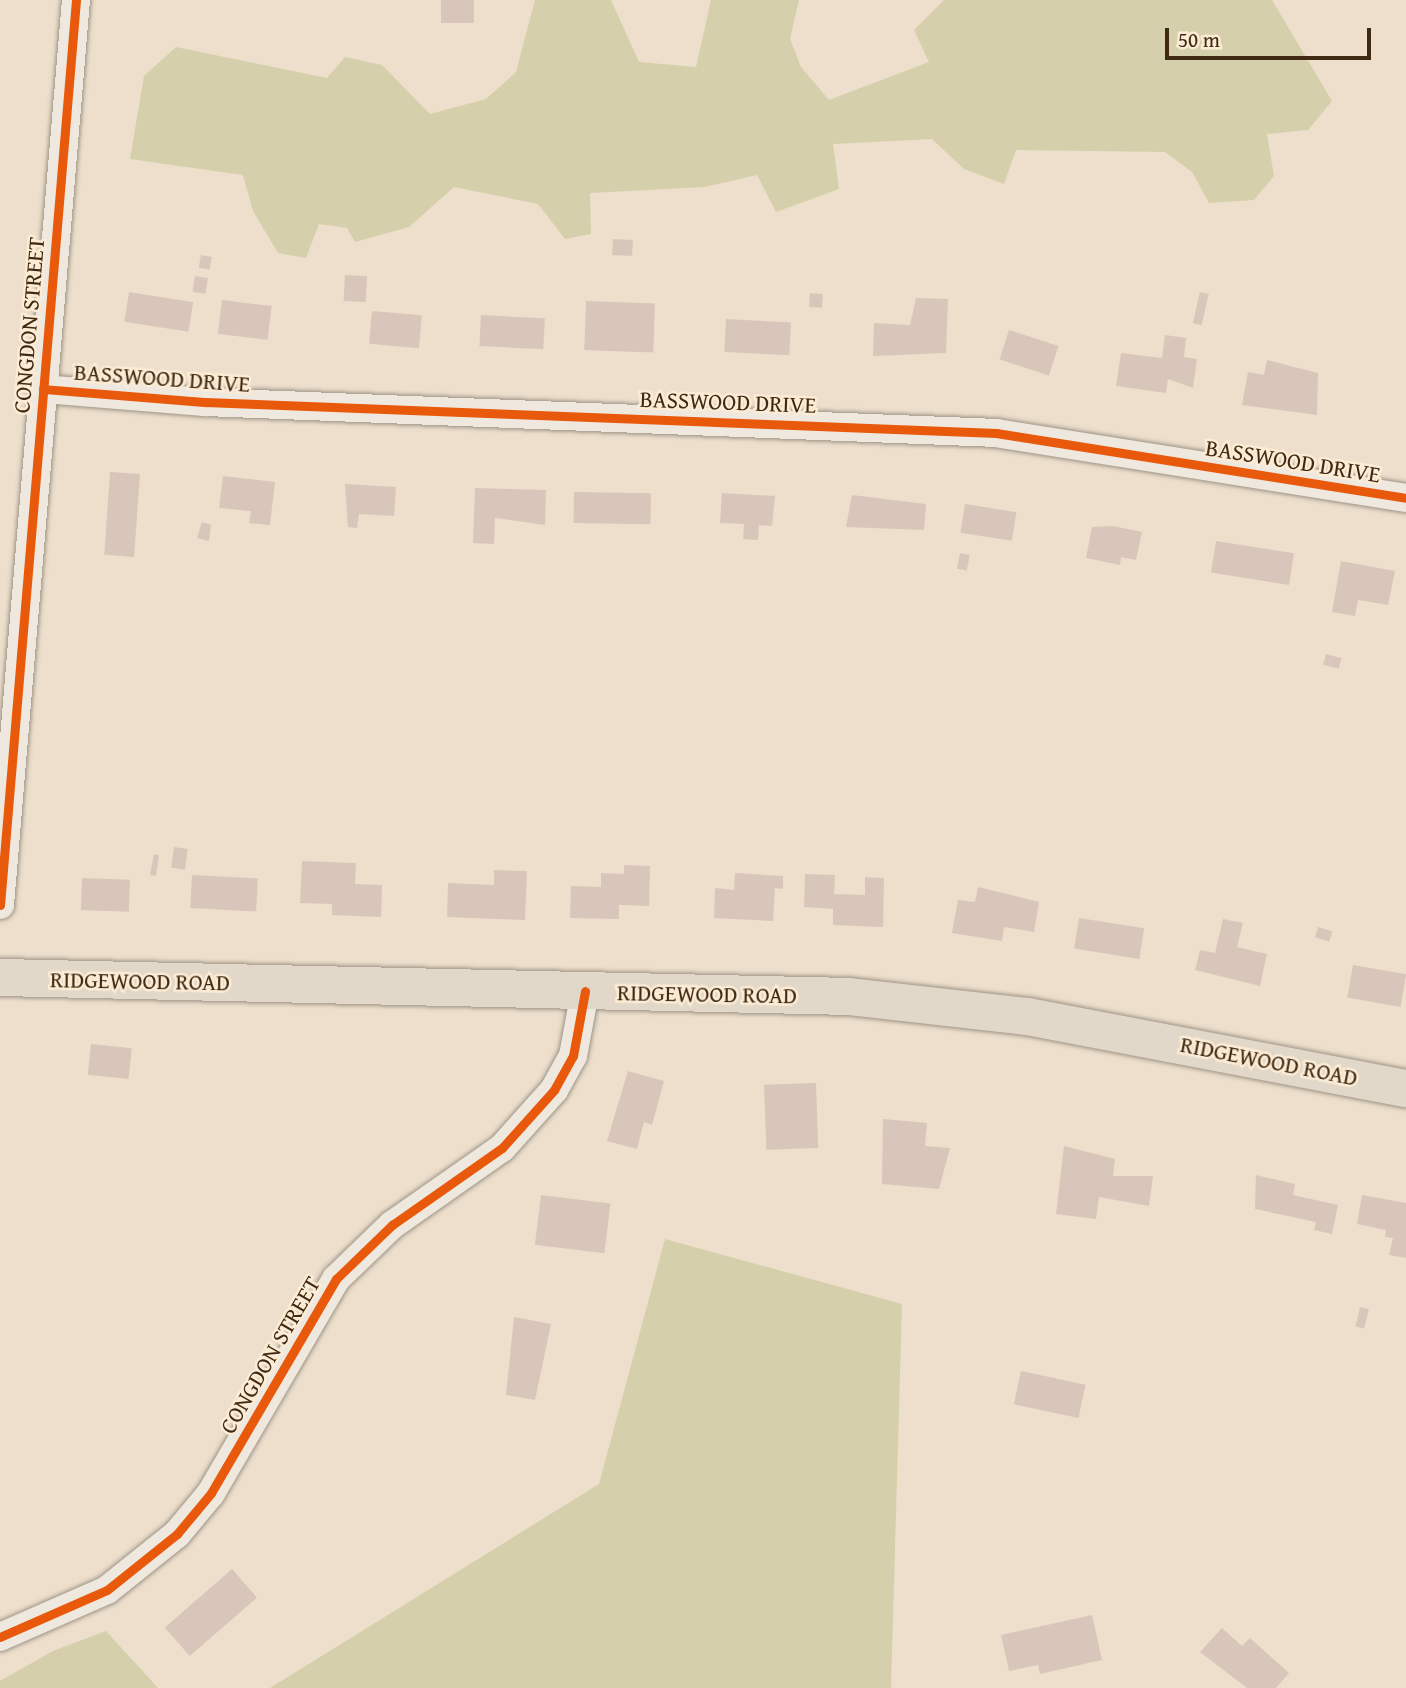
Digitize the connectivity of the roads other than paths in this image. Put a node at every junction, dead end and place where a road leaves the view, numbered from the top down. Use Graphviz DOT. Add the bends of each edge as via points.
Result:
graph roads {
  1 [pos="76,0"];
  2 [pos="43,388"];
  3 [pos="1406,498"];
  4 [pos="0,905"];
  5 [pos="0,977"];
  6 [pos="586,991"];
  7 [pos="1406,1088"];
  8 [pos="0,1637"];
  1 -- 2 [label="street, CONGDON STREET"];
  2 -- 3 [label="street, BASSWOOD DRIVE" via="205,402 996,433"];
  2 -- 4 [label="street, CONGDON STREET"];
  5 -- 6 [label="main road, RIDGEWOOD ROAD"];
  6 -- 7 [label="main road, RIDGEWOOD ROAD" via="848,996 1027,1016"];
  6 -- 8 [label="street, CONGDON STREET" via="573,1056 554,1090 502,1148 382,1232 336,1279 211,1493 177,1534 97,1595"];
}
